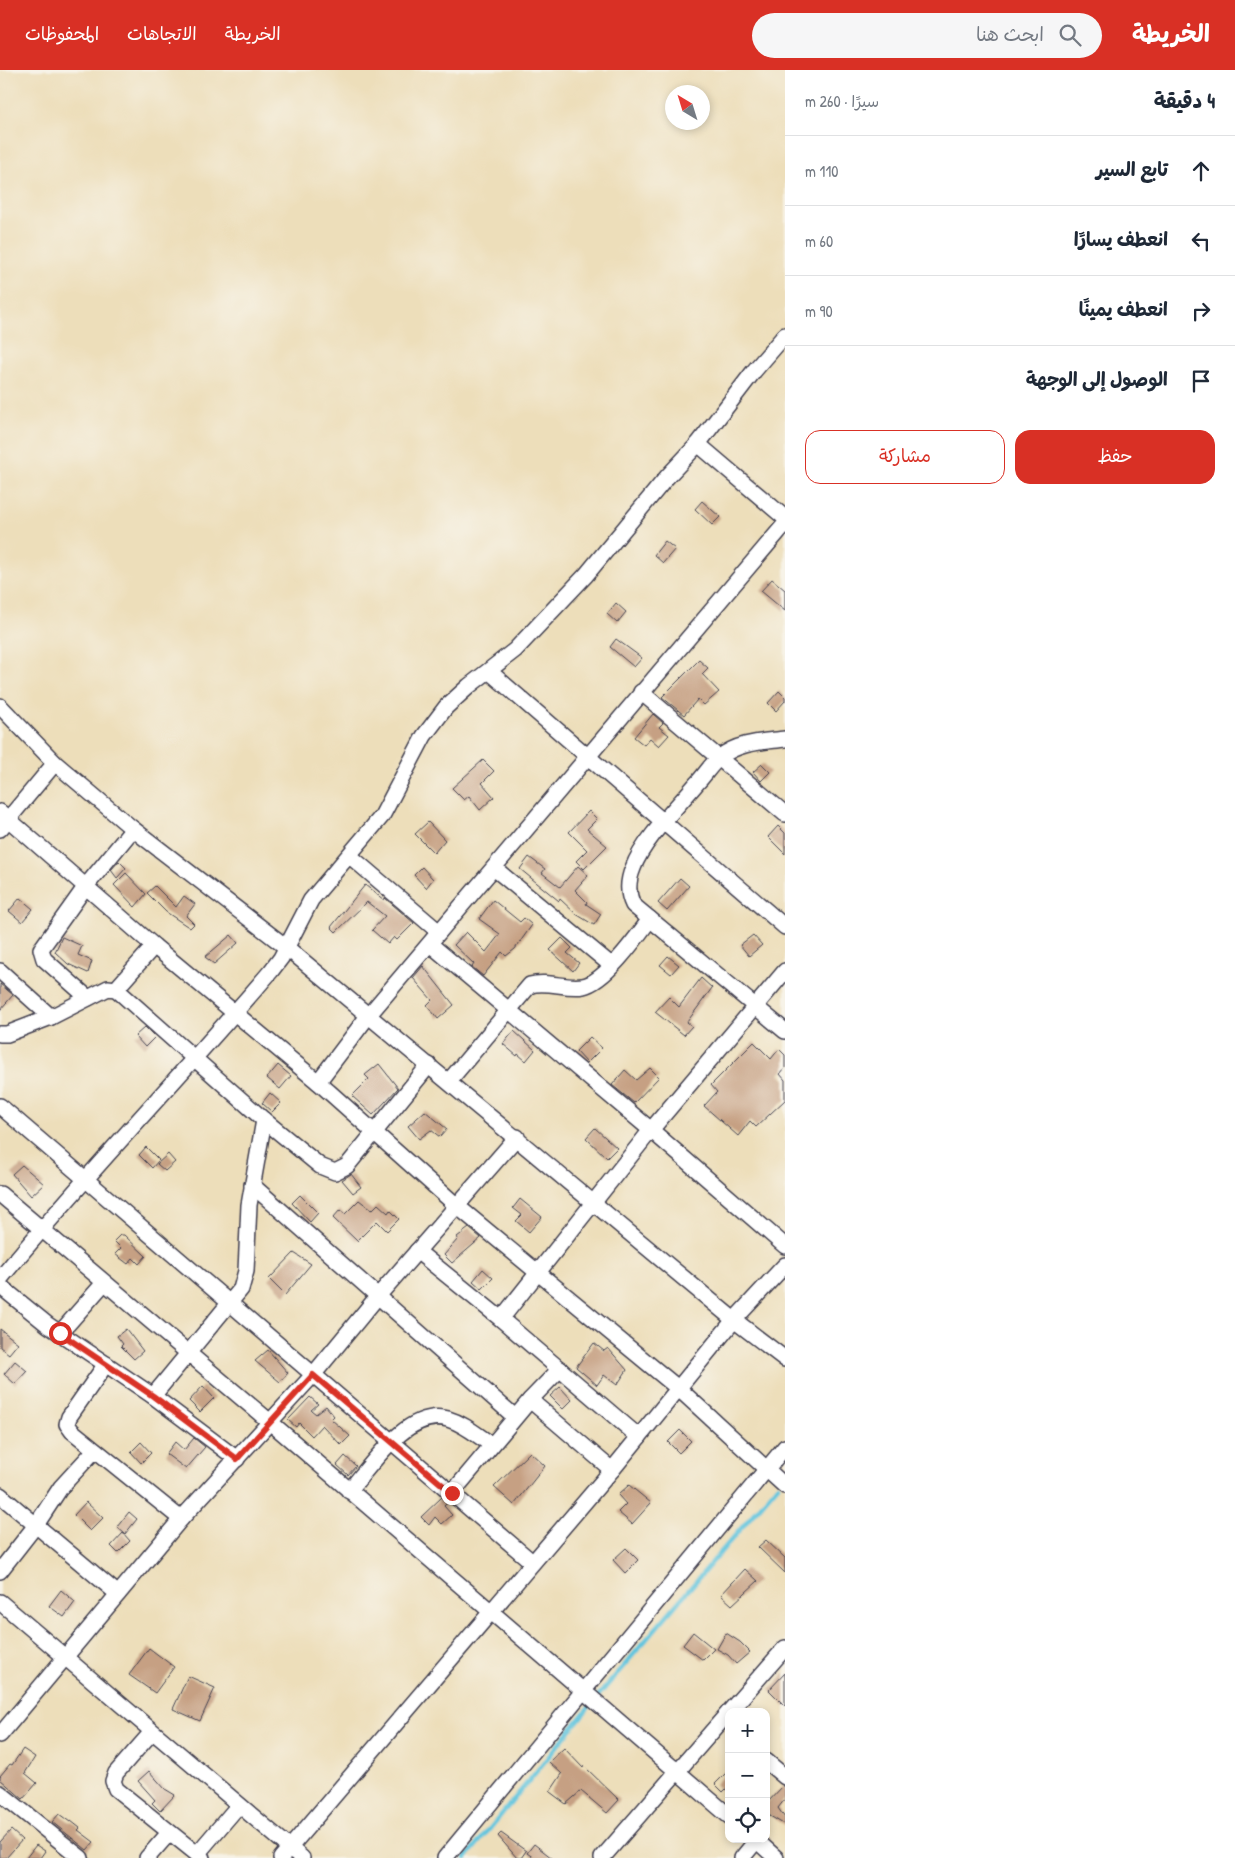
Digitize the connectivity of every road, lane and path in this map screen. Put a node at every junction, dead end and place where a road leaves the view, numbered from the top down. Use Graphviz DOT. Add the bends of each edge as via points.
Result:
graph roads {
  1 [pos="785,335"];
  2 [pos="698,444"];
  3 [pos="785,518"];
  4 [pos="785,524"];
  5 [pos="490,672"];
  6 [pos="641,692"];
  7 [pos="0,706"];
  8 [pos="785,739"];
  9 [pos="588,758"];
  10 [pos="720,758"];
  11 [pos="55,763"];
  12 [pos="785,814"];
  13 [pos="3,820"];
  14 [pos="663,823"];
  15 [pos="133,829"];
  16 [pos="350,856"];
  17 [pos="494,868"];
  18 [pos="86,886"];
  19 [pos="650,919"];
  20 [pos="785,927"];
  21 [pos="439,932"];
  22 [pos="430,944"];
  23 [pos="154,946"];
  24 [pos="286,947"];
  25 [pos="611,965"];
  26 [pos="0,971"];
  27 [pos="785,971"];
  28 [pos="116,989"];
  29 [pos="88,998"];
  30 [pos="756,1005"];
  31 [pos="507,1009"];
  32 [pos="235,1013"];
  33 [pos="368,1016"];
  34 [pos="51,1017"];
  35 [pos="785,1030"];
  36 [pos="2,1032"];
  37 [pos="195,1060"];
  38 [pos="429,1065"];
  39 [pos="449,1081"];
  40 [pos="318,1082"];
  41 [pos="0,1106"];
  42 [pos="264,1120"];
  43 [pos="651,1130"];
  44 [pos="375,1132"];
  45 [pos="517,1137"];
  46 [pos="84,1178"];
  47 [pos="252,1185"];
  48 [pos="0,1194"];
  49 [pos="594,1203"];
  50 [pos="457,1206"];
  51 [pos="41,1229"];
  52 [pos="785,1246"];
  53 [pos="417,1251"];
  54 [pos="785,1264"];
  55 [pos="538,1271"];
  56 [pos="0,1279"];
  57 [pos="104,1283"];
  58 [pos="0,1286"];
  59 [pos="378,1296"];
  60 [pos="230,1304"];
  61 [pos="501,1318"];
  62 [pos="734,1320"];
  63 [pos="60,1333"];
  64 [pos="188,1354"];
  65 [pos="785,1359"];
  66 [pos="106,1364"];
  67 [pos="560,1369"];
  68 [pos="313,1375"];
  69 [pos="679,1389"];
  70 [pos="153,1396"];
  71 [pos="530,1400"];
  72 [pos="515,1417"];
  73 [pos="270,1422"];
  74 [pos="639,1437"];
  75 [pos="392,1442"];
  76 [pos="492,1445"];
  77 [pos="785,1447"];
  78 [pos="94,1450"];
  79 [pos="237,1459"];
  80 [pos="612,1470"];
  81 [pos="767,1470"];
  82 [pos="785,1486"];
  83 [pos="349,1491"];
  84 [pos="452,1493"];
  85 [pos="0,1495"];
  86 [pos="181,1520"];
  87 [pos="36,1525"];
  88 [pos="532,1562"];
  89 [pos="0,1571"];
  90 [pos="118,1594"];
  91 [pos="0,1602"];
  92 [pos="490,1611"];
  93 [pos="785,1648"];
  94 [pos="64,1656"];
  95 [pos="583,1693"];
  96 [pos="735,1708"];
  97 [pos="725,1720"];
  98 [pos="152,1732"];
  99 [pos="0,1735"];
  100 [pos="770,1764"];
  101 [pos="677,1771"];
  102 [pos="785,1777"];
  103 [pos="0,1794"];
  104 [pos="240,1805"];
  105 [pos="725,1813"];
  106 [pos="170,1832"];
  107 [pos="754,1843"];
  108 [pos="759,1843"];
  109 [pos="285,1853"];
  110 [pos="199,1856"];
  111 [pos="81,1858"];
  112 [pos="147,1858"];
  113 [pos="302,1858"];
  114 [pos="445,1858"];
  115 [pos="602,1858"];
  116 [pos="742,1858"];
  117 [pos="776,1858"];
  1 -- 2 [label="street"];
  2 -- 3 [label="street"];
  2 -- 5 [label="street" via="586,575"];
  4 -- 6 [label="street"];
  5 -- 9 [label="street"];
  5 -- 16 [label="street" via="446,707 424,736 391,803"];
  6 -- 9 [label="street"];
  6 -- 10 [label="street"];
  7 -- 11 [label="street"];
  8 -- 10 [label="street" via="748,744"];
  9 -- 14 [label="street"];
  9 -- 17 [label="street"];
  10 -- 12 [label="street"];
  10 -- 14 [label="street"];
  11 -- 13 [label="street"];
  11 -- 15 [label="street"];
  13 -- 18 [label="street"];
  14 -- 19 [label="street" via="639,856 629,883 629,897 633,905"];
  14 -- 20 [label="street"];
  15 -- 18 [label="street"];
  15 -- 24 [label="street"];
  16 -- 21 [label="street"];
  16 -- 24 [label="street" via="311,900"];
  17 -- 21 [label="street"];
  17 -- 25 [label="street"];
  18 -- 23 [label="street"];
  18 -- 29 [label="street" via="41,954"];
  19 -- 25 [label="street"];
  19 -- 30 [label="street"];
  21 -- 22 [label="street"];
  22 -- 31 [label="street"];
  22 -- 33 [label="street"];
  23 -- 28 [label="street"];
  23 -- 32 [label="street"];
  24 -- 32 [label="street" via="271,971"];
  24 -- 33 [label="street"];
  25 -- 31 [label="street" via="598,979 583,986 540,982 530,985"];
  26 -- 34 [label="street"];
  27 -- 30 [label="street"];
  28 -- 29 [label="street" via="108,988"];
  28 -- 37 [label="street"];
  29 -- 34 [label="street"];
  30 -- 35 [label="street"];
  30 -- 43 [label="street"];
  31 -- 39 [label="street"];
  31 -- 43 [label="street"];
  32 -- 37 [label="street"];
  32 -- 40 [label="street"];
  33 -- 38 [label="street"];
  33 -- 40 [label="street"];
  34 -- 36 [label="street"];
  37 -- 42 [label="street"];
  37 -- 46 [label="street"];
  38 -- 39 [label="street"];
  38 -- 44 [label="street"];
  39 -- 45 [label="street"];
  40 -- 44 [label="street"];
  41 -- 46 [label="street"];
  42 -- 44 [label="street" via="320,1166 335,1172 347,1166"];
  42 -- 47 [label="street"];
  43 -- 49 [label="street"];
  43 -- 52 [label="street"];
  44 -- 50 [label="street"];
  45 -- 49 [label="street"];
  45 -- 50 [label="street"];
  46 -- 51 [label="street"];
  46 -- 60 [label="street"];
  47 -- 59 [label="street"];
  47 -- 60 [label="street" via="246,1271 241,1289"];
  48 -- 51 [label="street"];
  49 -- 55 [label="street"];
  49 -- 62 [label="street"];
  50 -- 53 [label="street"];
  50 -- 55 [label="street"];
  51 -- 56 [label="street"];
  51 -- 57 [label="street"];
  53 -- 59 [label="street"];
  53 -- 61 [label="street"];
  54 -- 62 [label="street"];
  55 -- 61 [label="street"];
  55 -- 69 [label="street"];
  57 -- 63 [label="street"];
  57 -- 64 [label="street"];
  58 -- 63 [label="street"];
  59 -- 68 [label="street"];
  59 -- 72 [label="street"];
  60 -- 64 [label="street"];
  60 -- 68 [label="street"];
  61 -- 67 [label="street"];
  62 -- 65 [label="street"];
  62 -- 69 [label="street"];
  63 -- 66 [label="street"];
  64 -- 70 [label="street"];
  64 -- 73 [label="street"];
  66 -- 70 [label="street"];
  66 -- 78 [label="street" via="67,1424"];
  67 -- 71 [label="street"];
  67 -- 74 [label="street"];
  68 -- 73 [label="street"];
  68 -- 75 [label="street"];
  69 -- 74 [label="street"];
  69 -- 81 [label="street"];
  70 -- 79 [label="street"];
  71 -- 72 [label="street"];
  71 -- 80 [label="street"];
  72 -- 76 [label="street"];
  73 -- 79 [label="street"];
  73 -- 83 [label="street"];
  74 -- 80 [label="street"];
  75 -- 76 [label="street" via="414,1423 436,1418 461,1424"];
  75 -- 83 [label="street"];
  75 -- 84 [label="street"];
  76 -- 84 [label="street"];
  77 -- 81 [label="street"];
  78 -- 86 [label="street"];
  78 -- 87 [label="street" via="61,1487"];
  79 -- 86 [label="street"];
  80 -- 88 [label="street"];
  81 -- 82 [label="street"];
  81 -- 95 [label="street"];
  83 -- 92 [label="street"];
  84 -- 88 [label="street"];
  85 -- 87 [label="street"];
  86 -- 90 [label="street"];
  87 -- 89 [label="street"];
  87 -- 90 [label="street"];
  88 -- 92 [label="street"];
  90 -- 94 [label="street"];
  91 -- 94 [label="street"];
  92 -- 95 [label="street"];
  92 -- 109 [label="street"];
  93 -- 96 [label="street"];
  94 -- 98 [label="street"];
  94 -- 99 [label="street"];
  95 -- 101 [label="street"];
  95 -- 114 [label="street"];
  97 -- 101 [label="street"];
  98 -- 104 [label="street"];
  98 -- 106 [label="street" via="116,1773 113,1781 116,1789"];
  100 -- 102 [label="street"];
  101 -- 105 [label="street"];
  101 -- 115 [label="street"];
  103 -- 111 [label="street"];
  104 -- 109 [label="street"];
  104 -- 110 [label="street"];
  106 -- 110 [label="street"];
  106 -- 112 [label="street"];
  107 -- 116 [label="street"];
  108 -- 117 [label="street"];
  109 -- 113 [label="street"];
}
